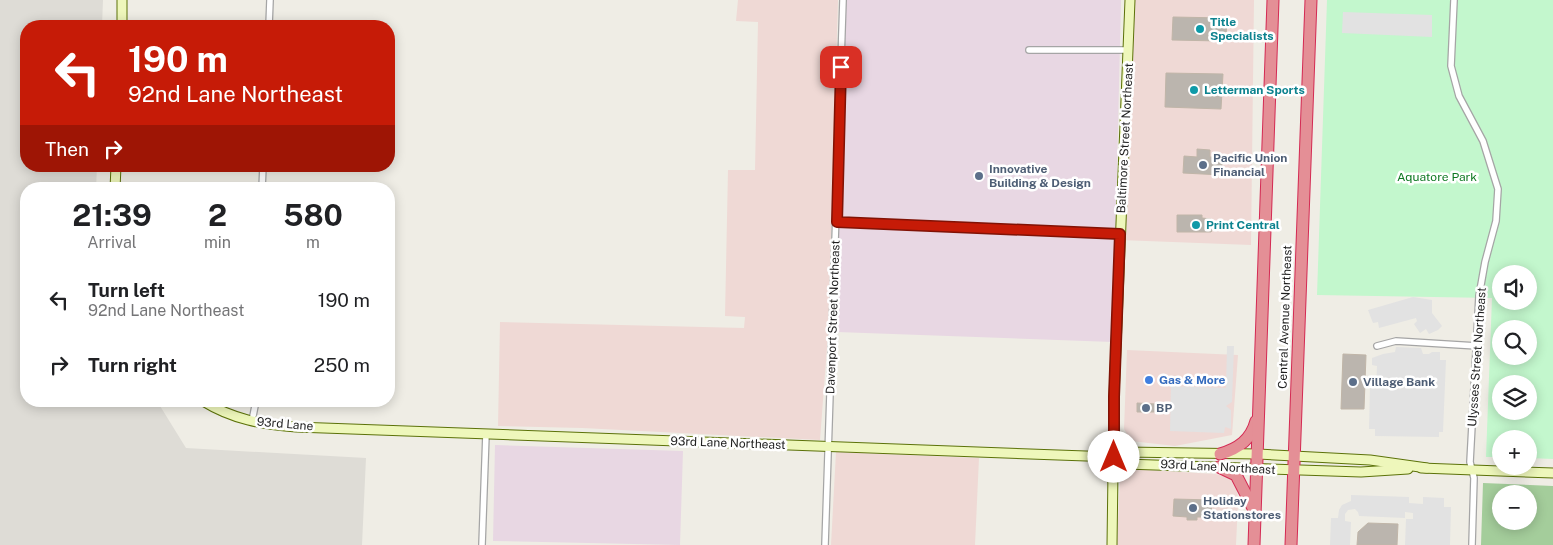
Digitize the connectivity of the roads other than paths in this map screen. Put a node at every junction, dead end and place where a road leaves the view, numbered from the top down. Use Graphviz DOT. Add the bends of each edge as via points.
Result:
graph roads {
  1 [pos="122,0"];
  2 [pos="270,0"];
  3 [pos="843,0"];
  4 [pos="1130,0"];
  5 [pos="1273,0"];
  6 [pos="1311,0"];
  7 [pos="1454,0"];
  8 [pos="122,20"];
  9 [pos="269,20"];
  10 [pos="1029,50"];
  11 [pos="1129,50"];
  12 [pos="837,222"];
  13 [pos="1120,234"];
  14 [pos="1377,346"];
  15 [pos="1477,346"];
  16 [pos="215,407"];
  17 [pos="255,407"];
  18 [pos="1259,408"];
  19 [pos="252,422"];
  20 [pos="342,428"];
  21 [pos="486,434"];
  22 [pos="828,446"];
  23 [pos="1220,454"];
  24 [pos="1258,454"];
  25 [pos="1294,456"];
  26 [pos="1114,457"];
  27 [pos="1219,467"];
  28 [pos="1427,468"];
  29 [pos="1257,469"];
  30 [pos="1471,470"];
  31 [pos="1294,471"];
  32 [pos="1553,473"];
  33 [pos="1255,514"];
  34 [pos="482,545"];
  35 [pos="825,545"];
  36 [pos="1112,545"];
  37 [pos="1254,545"];
  38 [pos="1291,545"];
  39 [pos="1472,545"];
  1 -- 8 [label="street"];
  2 -- 9 [label="street"];
  3 -- 12 [label="street, Davenport Street Northeast"];
  4 -- 11 [label="street, Baltimore Street Northeast"];
  5 -- 18 [label="highway, Central Avenue Northeast"];
  6 -- 25 [label="highway, Central Avenue Northeast"];
  7 -- 15 [label="street, Ulysses Street Northeast" via="1450,66 1459,96 1483,141 1498,189 1496,221 1479,296"];
  10 -- 11 [label="street"];
  11 -- 13 [label="street, Baltimore Street Northeast"];
  12 -- 13 [label="street"];
  12 -- 22 [label="street, Davenport Street Northeast"];
  13 -- 26 [label="street, Baltimore Street Northeast"];
  14 -- 15 [label="street" via="1396,341"];
  15 -- 30 [label="street, Ulysses Street Northeast"];
  16 -- 19 [label="street, 93rd Lane"];
  17 -- 19 [label="street"];
  18 -- 23 [label="highway" via="1254,429 1243,444"];
  18 -- 24 [label="highway, Central Avenue Northeast"];
  19 -- 20 [label="street, 93rd Lane"];
  20 -- 21 [label="street, 93rd Lane Northeast"];
  21 -- 22 [label="street, 93rd Lane Northeast"];
  21 -- 34 [label="street"];
  22 -- 26 [label="street, 93rd Lane Northeast"];
  22 -- 35 [label="street, Davenport Street Northeast"];
  23 -- 24 [label="street, 93rd Lane Northeast"];
  23 -- 26 [label="street, 93rd Lane Northeast" via="1125,452"];
  24 -- 25 [label="street, 93rd Lane Northeast"];
  24 -- 29 [label="highway, Central Avenue Northeast"];
  25 -- 28 [label="street, 93rd Lane Northeast" via="1370,460"];
  25 -- 31 [label="highway, Central Avenue Northeast"];
  26 -- 27 [label="street, 93rd Lane Northeast" via="1125,464"];
  26 -- 36 [label="street, Baltimore Street Northeast"];
  27 -- 29 [label="street, 93rd Lane Northeast"];
  27 -- 33 [label="highway" via="1236,475"];
  28 -- 30 [label="street"];
  28 -- 31 [label="street, 93rd Lane Northeast" via="1361,472"];
  29 -- 31 [label="street, 93rd Lane Northeast"];
  29 -- 33 [label="highway, Central Avenue Northeast"];
  30 -- 32 [label="street"];
  30 -- 39 [label="street, Ulysses Street Northeast" via="1474,478"];
  31 -- 38 [label="highway, Central Avenue Northeast"];
  33 -- 37 [label="highway, Central Avenue Northeast"];
}
